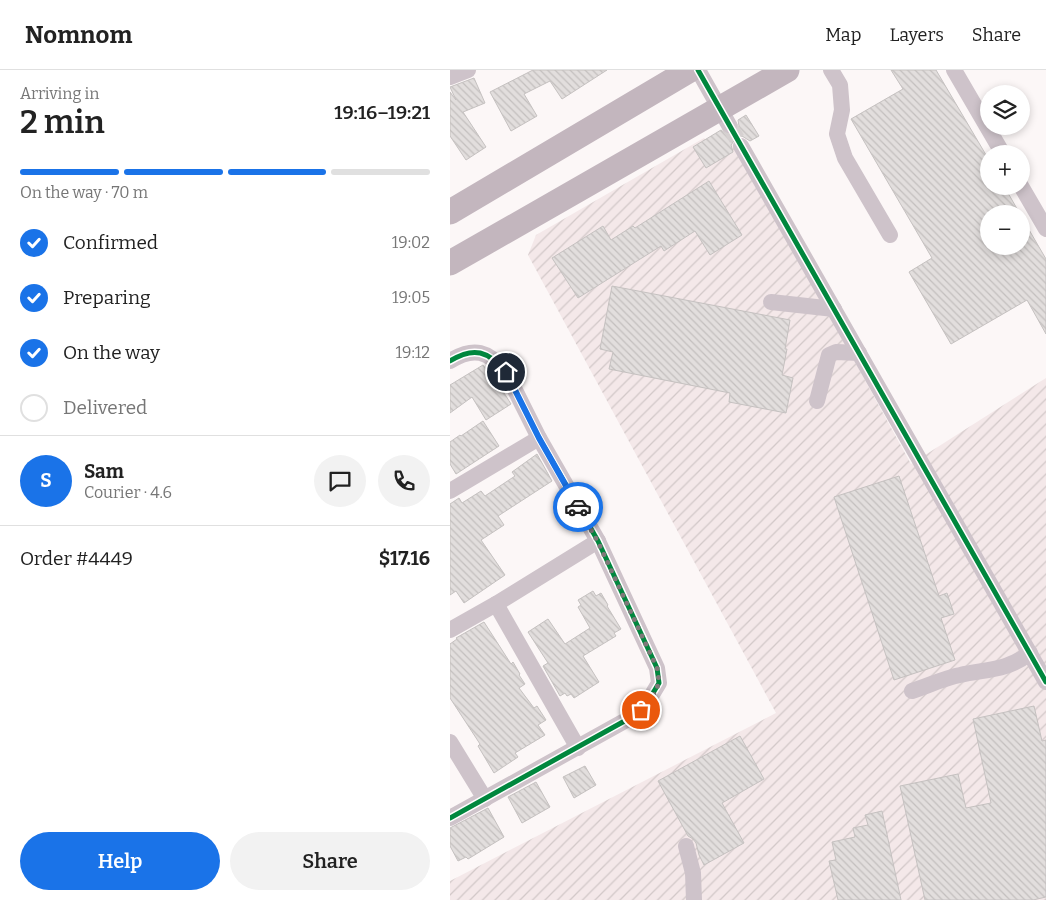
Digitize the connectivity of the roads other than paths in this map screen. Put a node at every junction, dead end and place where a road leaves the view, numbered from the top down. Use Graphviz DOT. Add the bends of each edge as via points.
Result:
graph roads {
  1 [pos="468,70"];
  2 [pos="690,70"];
  3 [pos="698,70"];
  4 [pos="787,70"];
  5 [pos="831,70"];
  6 [pos="954,70"];
  7 [pos="450,77"];
  8 [pos="724,117"];
  9 [pos="998,145"];
  10 [pos="741,146"];
  11 [pos="1026,195"];
  12 [pos="450,212"];
  13 [pos="1046,229"];
  14 [pos="890,235"];
  15 [pos="450,263"];
  16 [pos="770,302"];
  17 [pos="834,310"];
  18 [pos="859,353"];
  19 [pos="450,361"];
  20 [pos="817,401"];
  21 [pos="539,438"];
  22 [pos="450,492"];
  23 [pos="598,542"];
  24 [pos="496,604"];
  25 [pos="450,630"];
  26 [pos="1030,653"];
  27 [pos="1046,682"];
  28 [pos="912,692"];
  29 [pos="450,742"];
  30 [pos="578,748"];
  31 [pos="484,799"];
  32 [pos="450,818"];
  33 [pos="686,846"];
  34 [pos="694,900"];
  1 -- 7 [label="street"];
  2 -- 12 [label="highway"];
  3 -- 8 [label="street"];
  4 -- 8 [label="highway"];
  5 -- 14 [label="street" via="840,86 842,110 837,134 845,158"];
  6 -- 9 [label="street"];
  8 -- 15 [label="highway"];
  10 -- 17 [label="street"];
  11 -- 13 [label="street"];
  16 -- 17 [label="street"];
  17 -- 18 [label="street"];
  18 -- 20 [label="street" via="828,355"];
  18 -- 26 [label="street"];
  19 -- 21 [label="street" via="463,353 477,352 499,364"];
  21 -- 22 [label="street"];
  21 -- 23 [label="street"];
  23 -- 24 [label="street"];
  23 -- 30 [label="street" via="657,668 659,683 657,690 636,714"];
  24 -- 25 [label="street"];
  24 -- 30 [label="street"];
  26 -- 27 [label="street"];
  26 -- 28 [label="street" via="1012,665 958,675"];
  29 -- 31 [label="street"];
  30 -- 31 [label="street"];
  31 -- 32 [label="street"];
  33 -- 34 [label="street" via="693,873"];
}
